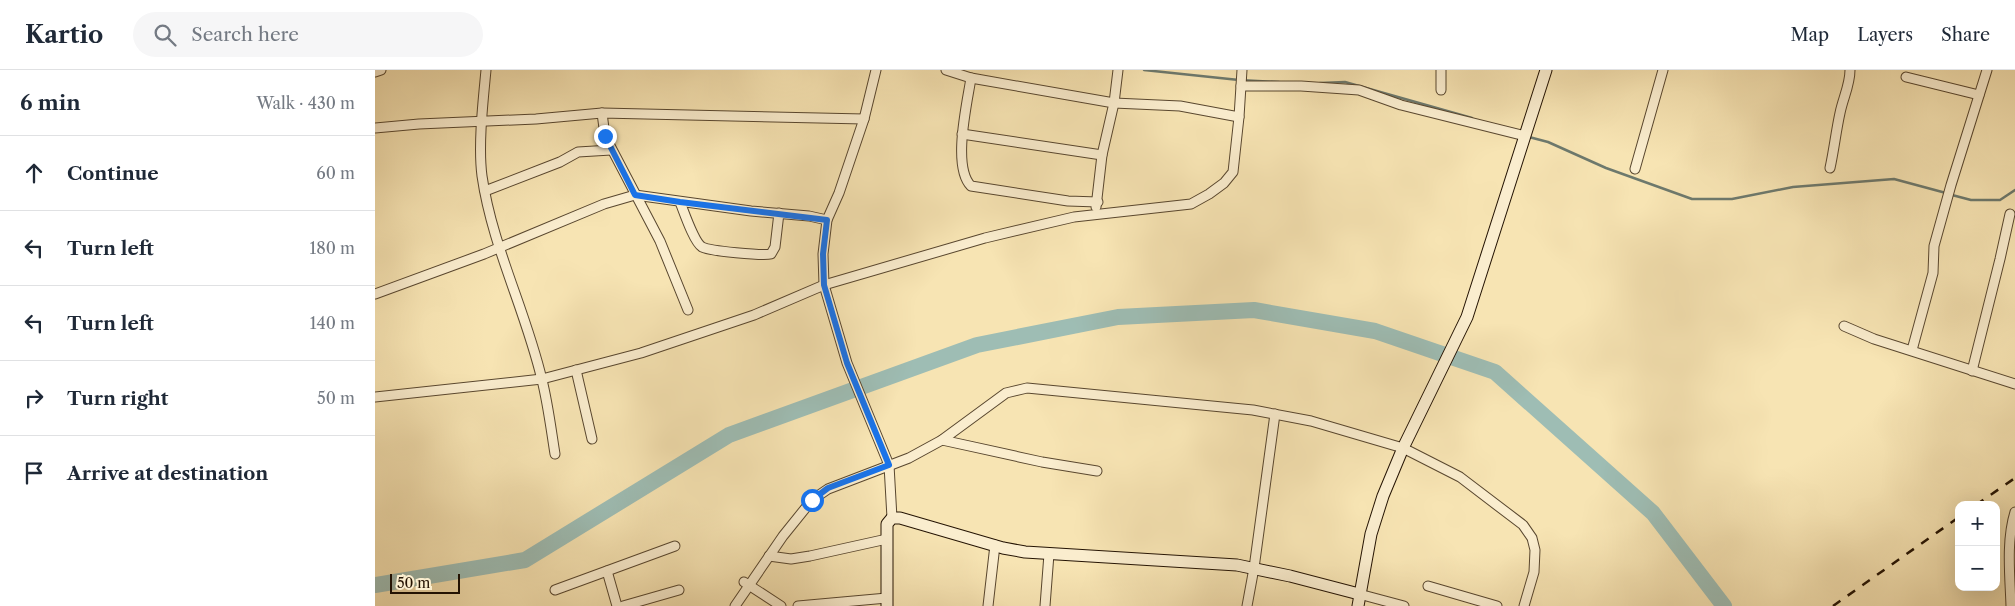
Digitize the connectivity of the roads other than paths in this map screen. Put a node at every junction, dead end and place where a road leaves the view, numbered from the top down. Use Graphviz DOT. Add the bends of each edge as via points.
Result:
graph roads {
  1 [pos="381,70"];
  2 [pos="486,70"];
  3 [pos="876,70"];
  4 [pos="946,70"];
  5 [pos="1242,70"];
  6 [pos="1441,70"];
  7 [pos="1546,70"];
  8 [pos="1663,70"];
  9 [pos="1850,70"];
  10 [pos="1987,70"];
  11 [pos="375,72"];
  12 [pos="1118,72"];
  13 [pos="1906,77"];
  14 [pos="971,78"];
  15 [pos="1240,88"];
  16 [pos="1441,90"];
  17 [pos="1979,95"];
  18 [pos="1115,103"];
  19 [pos="602,113"];
  20 [pos="1239,116"];
  21 [pos="864,119"];
  22 [pos="482,121"];
  23 [pos="375,128"];
  24 [pos="962,134"];
  25 [pos="1524,141"];
  26 [pos="611,150"];
  27 [pos="1102,155"];
  28 [pos="1830,168"];
  29 [pos="1635,169"];
  30 [pos="485,191"];
  31 [pos="635,195"];
  32 [pos="680,202"];
  33 [pos="1098,202"];
  34 [pos="779,213"];
  35 [pos="2010,214"];
  36 [pos="1095,215"];
  37 [pos="827,220"];
  38 [pos="500,247"];
  39 [pos="824,285"];
  40 [pos="375,294"];
  41 [pos="688,310"];
  42 [pos="1843,326"];
  43 [pos="1912,350"];
  44 [pos="577,370"];
  45 [pos="1972,371"];
  46 [pos="542,379"];
  47 [pos="2015,384"];
  48 [pos="375,397"];
  49 [pos="1275,414"];
  50 [pos="592,439"];
  51 [pos="942,440"];
  52 [pos="1403,448"];
  53 [pos="555,454"];
  54 [pos="889,465"];
  55 [pos="1097,471"];
  56 [pos="2015,512"];
  57 [pos="892,518"];
  58 [pos="887,539"];
  59 [pos="995,545"];
  60 [pos="675,546"];
  61 [pos="1049,554"];
  62 [pos="769,556"];
  63 [pos="2012,558"];
  64 [pos="1254,568"];
  65 [pos="607,571"];
  66 [pos="747,584"];
  67 [pos="2013,585"];
  68 [pos="1428,586"];
  69 [pos="555,590"];
  70 [pos="679,590"];
  71 [pos="1359,594"];
  72 [pos="887,602"];
  73 [pos="617,606"];
  74 [pos="623,606"];
  75 [pos="735,606"];
  76 [pos="781,606"];
  77 [pos="798,606"];
  78 [pos="989,606"];
  79 [pos="1045,606"];
  80 [pos="1247,606"];
  81 [pos="1358,606"];
  82 [pos="1405,606"];
  83 [pos="1497,606"];
  84 [pos="1524,606"];
  85 [pos="2011,606"];
  1 -- 11 [label="street"];
  2 -- 22 [label="street"];
  3 -- 21 [label="street"];
  4 -- 14 [label="street"];
  5 -- 15 [label="street"];
  6 -- 16 [label="street"];
  7 -- 25 [label="street"];
  8 -- 29 [label="street"];
  9 -- 28 [label="street"];
  10 -- 17 [label="street"];
  12 -- 18 [label="street"];
  13 -- 17 [label="street"];
  14 -- 18 [label="street"];
  14 -- 24 [label="street"];
  15 -- 20 [label="street"];
  15 -- 25 [label="street" via="1301,86 1359,90"];
  17 -- 43 [label="street" via="1934,246 1933,273"];
  18 -- 20 [label="street" via="1180,106"];
  18 -- 27 [label="street"];
  19 -- 21 [label="street"];
  19 -- 22 [label="street"];
  19 -- 26 [label="street" via="605,136"];
  20 -- 36 [label="street" via="1233,172 1209,194 1191,204"];
  21 -- 37 [label="street"];
  22 -- 23 [label="street"];
  22 -- 30 [label="street"];
  24 -- 27 [label="street"];
  24 -- 33 [label="street" via="963,174 971,186 1068,201"];
  25 -- 52 [label="street" via="1467,317"];
  26 -- 30 [label="street" via="578,152"];
  26 -- 31 [label="street"];
  27 -- 33 [label="street"];
  30 -- 38 [label="street"];
  31 -- 32 [label="street"];
  31 -- 38 [label="street" via="596,207"];
  31 -- 41 [label="street" via="659,241"];
  32 -- 34 [label="street"];
  32 -- 34 [label="street" via="697,242 713,250 771,254 775,247"];
  33 -- 36 [label="street"];
  34 -- 37 [label="street"];
  35 -- 45 [label="street"];
  36 -- 39 [label="street" via="985,238"];
  37 -- 39 [label="street"];
  38 -- 40 [label="street"];
  38 -- 46 [label="street"];
  39 -- 44 [label="street" via="754,315 641,353"];
  39 -- 54 [label="street" via="847,363"];
  42 -- 43 [label="street"];
  43 -- 45 [label="street"];
  44 -- 46 [label="street"];
  44 -- 50 [label="street"];
  45 -- 47 [label="street"];
  46 -- 48 [label="street"];
  46 -- 53 [label="street"];
  49 -- 51 [label="street" via="1027,388 1006,393"];
  49 -- 52 [label="street"];
  49 -- 64 [label="street"];
  51 -- 54 [label="street"];
  51 -- 55 [label="street"];
  52 -- 71 [label="street" via="1371,534"];
  52 -- 84 [label="street" via="1460,477 1523,526 1532,538 1535,550 1534,572"];
  54 -- 57 [label="street"];
  54 -- 62 [label="street" via="828,488 812,500"];
  56 -- 63 [label="street"];
  57 -- 58 [label="street" via="887,524"];
  57 -- 59 [label="street"];
  58 -- 62 [label="street" via="810,556"];
  58 -- 72 [label="street"];
  59 -- 61 [label="street"];
  59 -- 78 [label="street"];
  60 -- 65 [label="street"];
  61 -- 64 [label="street"];
  61 -- 79 [label="street"];
  62 -- 66 [label="street"];
  63 -- 67 [label="street"];
  64 -- 71 [label="street"];
  64 -- 80 [label="street"];
  65 -- 69 [label="street"];
  65 -- 73 [label="street"];
  66 -- 75 [label="street"];
  66 -- 76 [label="street"];
  67 -- 85 [label="street"];
  68 -- 83 [label="street"];
  70 -- 74 [label="street"];
  71 -- 81 [label="street"];
  71 -- 82 [label="street"];
  72 -- 77 [label="street"];
}
